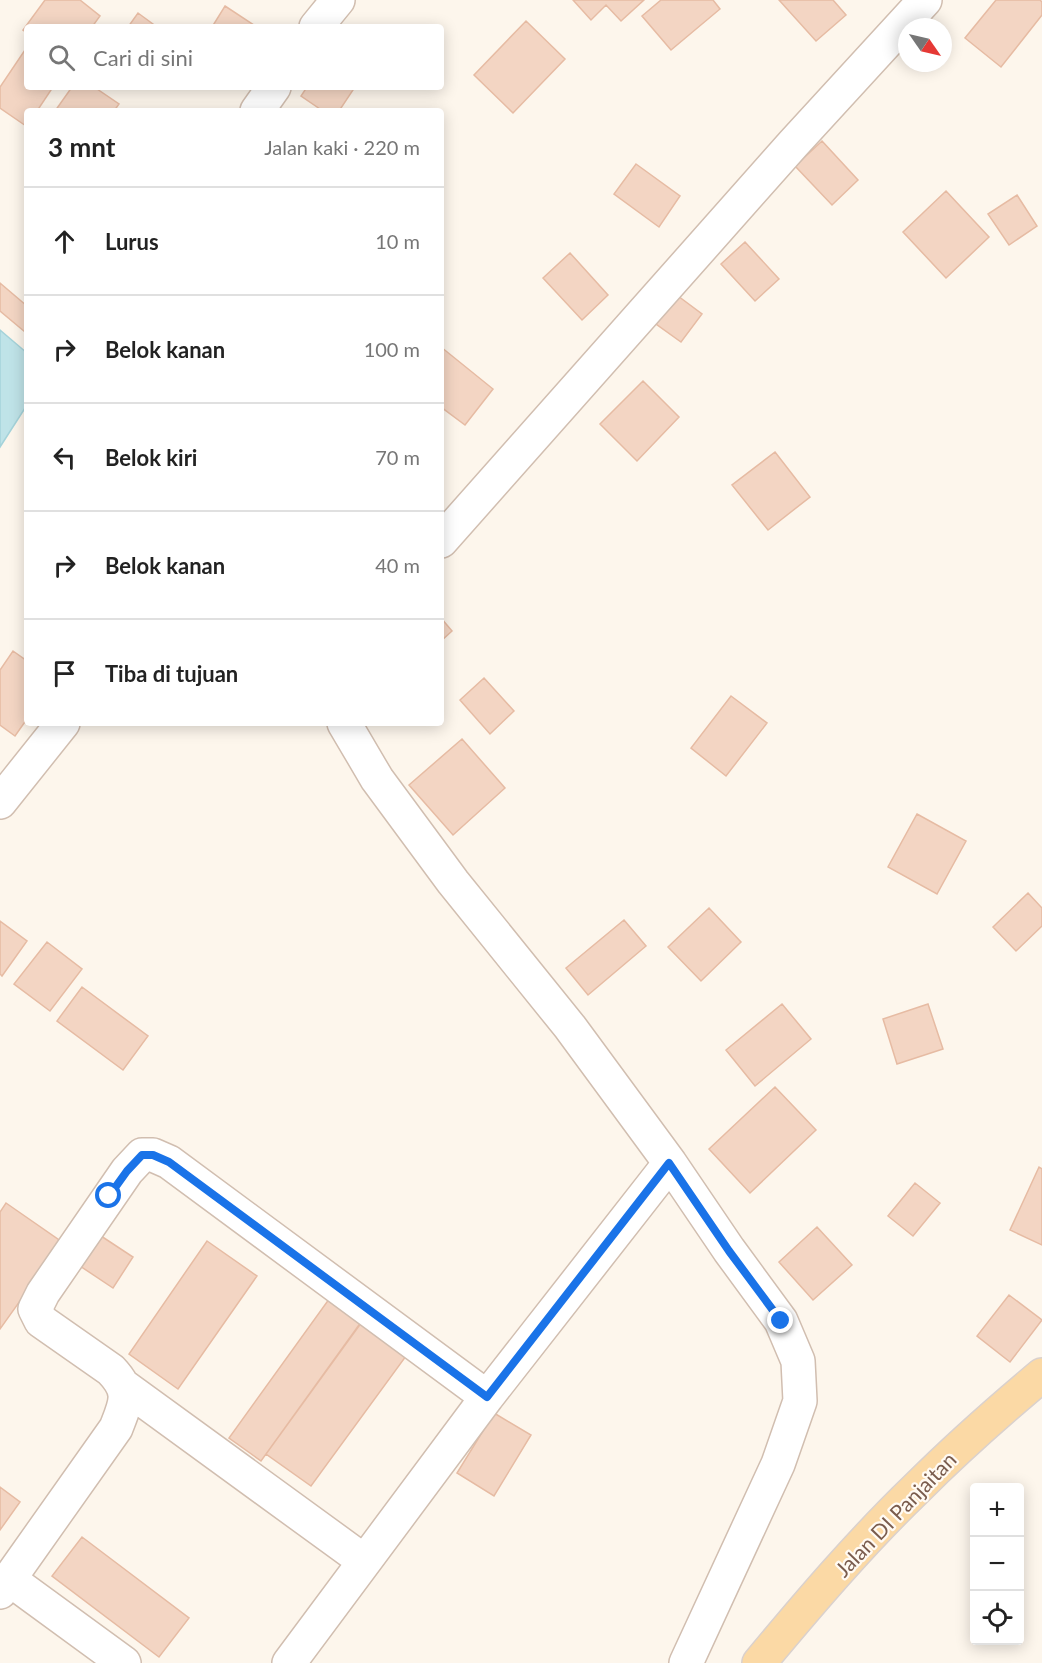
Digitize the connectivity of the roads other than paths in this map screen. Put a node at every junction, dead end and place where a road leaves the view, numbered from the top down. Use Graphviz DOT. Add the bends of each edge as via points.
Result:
graph roads {
  1 [pos="338,0"];
  2 [pos="925,0"];
  3 [pos="318,24"];
  4 [pos="272,90"];
  5 [pos="259,108"];
  6 [pos="444,538"];
  7 [pos="61,726"];
  8 [pos="346,726"];
  9 [pos="0,802"];
  10 [pos="669,1163"];
  11 [pos="1042,1375"];
  12 [pos="125,1387"];
  13 [pos="487,1397"];
  14 [pos="364,1561"];
  15 [pos="5,1586"];
  16 [pos="124,1663"];
  17 [pos="289,1663"];
  18 [pos="686,1663"];
  19 [pos="759,1663"];
  1 -- 3 [label="street"];
  2 -- 6 [label="street"];
  4 -- 5 [label="street"];
  7 -- 9 [label="street"];
  8 -- 10 [label="street" via="377,779 453,882 570,1027"];
  10 -- 13 [label="street"];
  10 -- 18 [label="street" via="781,1321 798,1361 800,1401 778,1464"];
  11 -- 19 [label="main road, Jalan DI Panjaitan" via="915,1489"];
  12 -- 13 [label="street" via="111,1370 41,1321 35,1309 127,1171 142,1155 153,1155 169,1162"];
  12 -- 14 [label="street"];
  12 -- 15 [label="street" via="125,1403 116,1428"];
  13 -- 14 [label="street"];
  14 -- 17 [label="street"];
  15 -- 16 [label="street"];
}
